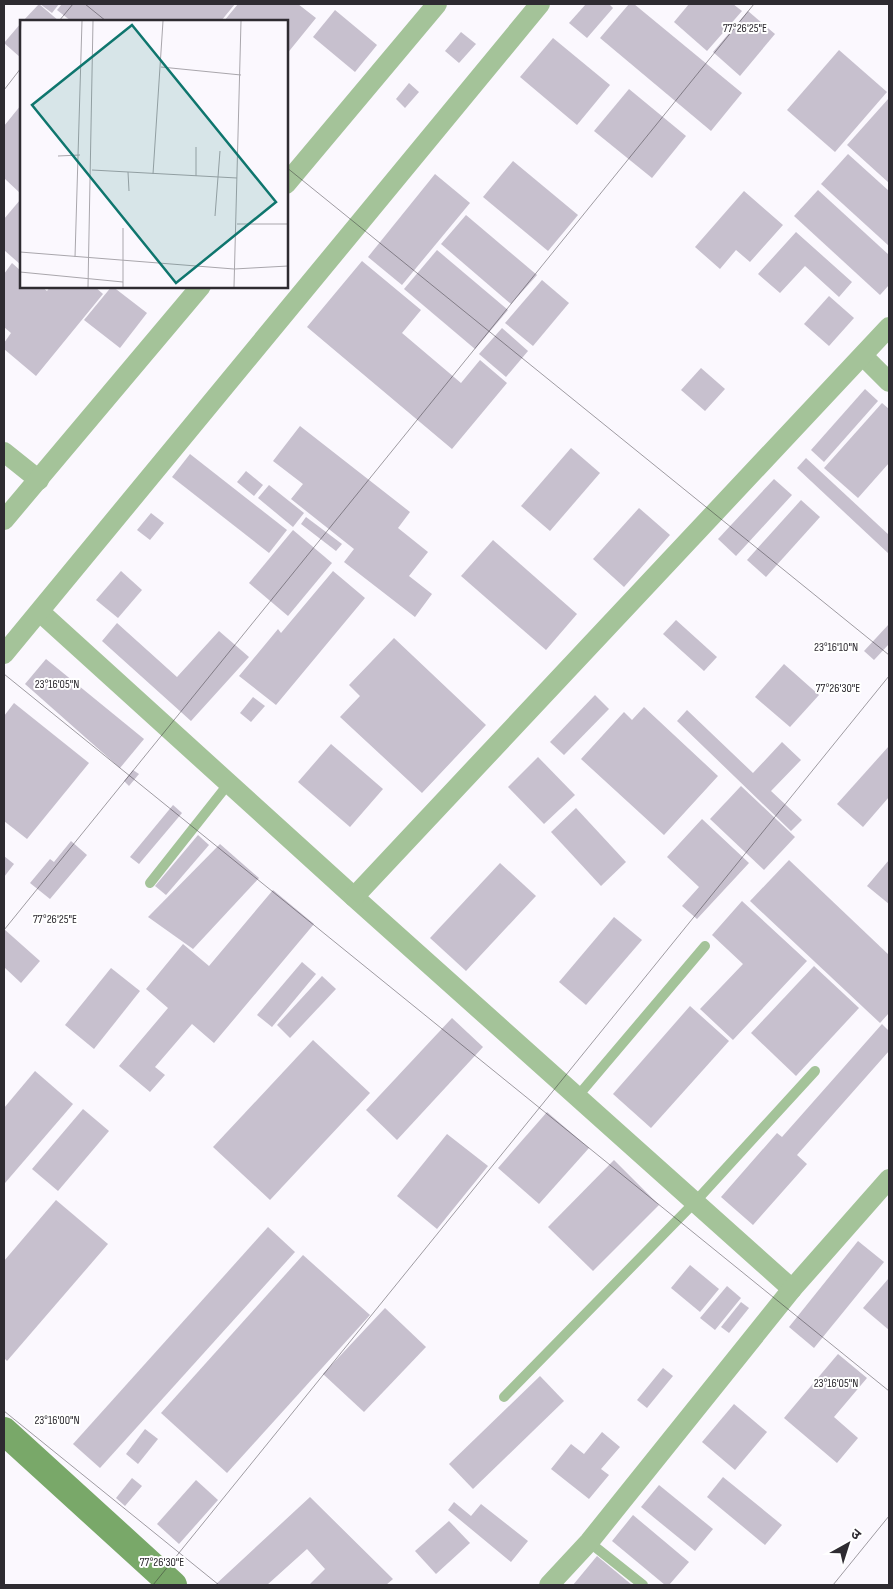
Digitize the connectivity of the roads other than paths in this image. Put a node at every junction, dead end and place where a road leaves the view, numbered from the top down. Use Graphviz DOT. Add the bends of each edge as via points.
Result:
graph roads {
  1 [pos="437,4"];
  2 [pos="540,4"];
  3 [pos="288,182"];
  4 [pos="199,288"];
  5 [pos="889,327"];
  6 [pos="863,356"];
  7 [pos="889,382"];
  8 [pos="4,452"];
  9 [pos="39,480"];
  10 [pos="4,520"];
  11 [pos="40,612"];
  12 [pos="4,654"];
  13 [pos="228,784"];
  14 [pos="150,883"];
  15 [pos="354,897"];
  16 [pos="705,946"];
  17 [pos="815,1071"];
  18 [pos="577,1097"];
  19 [pos="889,1180"];
  20 [pos="695,1202"];
  21 [pos="792,1290"];
  22 [pos="504,1397"];
  23 [pos="4,1431"];
  24 [pos="589,1542"];
  25 [pos="173,1585"];
  26 [pos="549,1585"];
  27 [pos="643,1585"];
  1 -- 3 [label="street"];
  2 -- 11 [label="street"];
  4 -- 9 [label="street"];
  5 -- 6 [label="street"];
  6 -- 7 [label="street"];
  6 -- 15 [label="street"];
  8 -- 9 [label="street"];
  9 -- 10 [label="street"];
  11 -- 12 [label="street"];
  11 -- 13 [label="street"];
  13 -- 14 [label="lane"];
  13 -- 15 [label="street"];
  15 -- 18 [label="street"];
  16 -- 18 [label="lane"];
  17 -- 20 [label="lane"];
  18 -- 20 [label="street"];
  19 -- 21 [label="street"];
  20 -- 21 [label="street"];
  20 -- 22 [label="lane"];
  21 -- 24 [label="street"];
  23 -- 25 [label="street"];
  24 -- 26 [label="street"];
  24 -- 27 [label="lane"];
}
